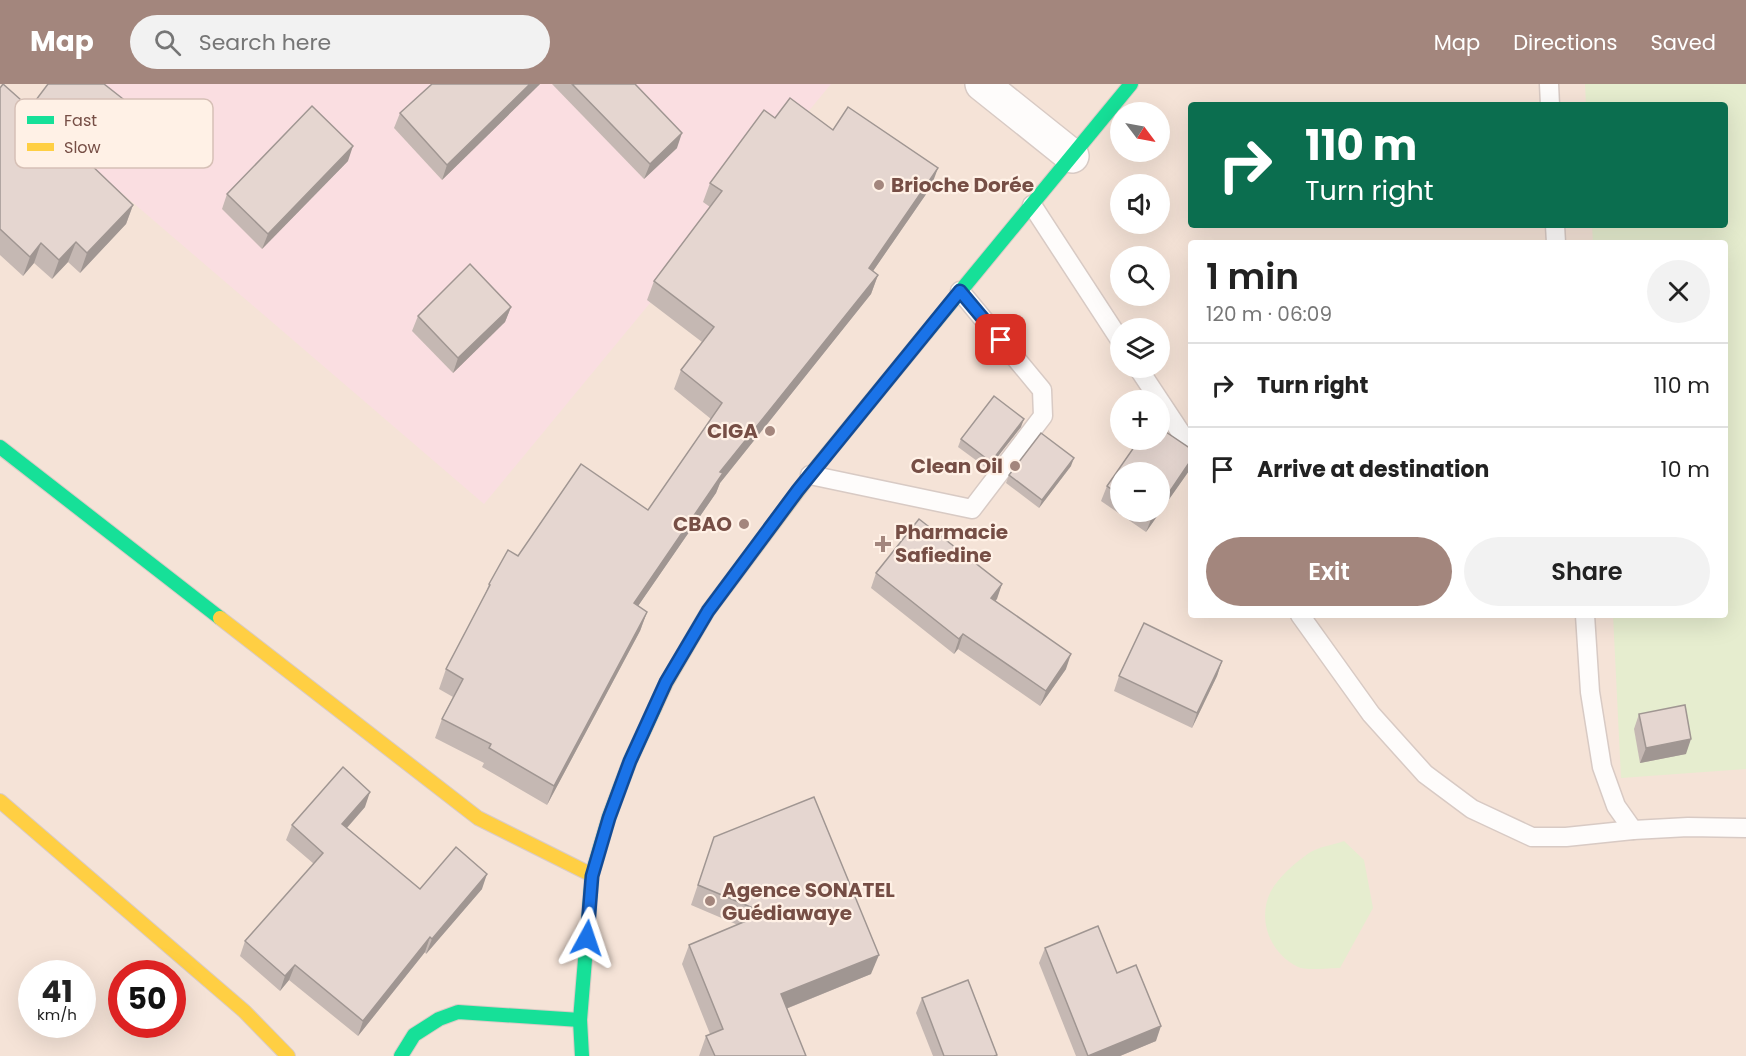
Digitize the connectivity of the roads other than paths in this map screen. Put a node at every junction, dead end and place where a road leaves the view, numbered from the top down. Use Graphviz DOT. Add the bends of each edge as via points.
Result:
graph roads {
  1 [pos="982,84"];
  2 [pos="1131,84"];
  3 [pos="1549,84"];
  4 [pos="1550,102"];
  5 [pos="1072,156"];
  6 [pos="1032,205"];
  7 [pos="960,291"];
  8 [pos="1110,325"];
  9 [pos="1145,378"];
  10 [pos="1188,443"];
  11 [pos="0,447"];
  12 [pos="810,475"];
  13 [pos="1302,618"];
  14 [pos="1585,618"];
  15 [pos="0,801"];
  16 [pos="1746,828"];
  17 [pos="1633,830"];
  18 [pos="592,876"];
  19 [pos="580,1020"];
  20 [pos="288,1056"];
  21 [pos="401,1056"];
  22 [pos="582,1056"];
  1 -- 5 [label="street"];
  2 -- 5 [label="street"];
  3 -- 4 [label="lane"];
  5 -- 6 [label="street"];
  6 -- 7 [label="street"];
  6 -- 8 [label="lane"];
  7 -- 12 [label="street"];
  7 -- 12 [label="lane" via="1042,390 1043,417 972,509"];
  9 -- 10 [label="lane"];
  11 -- 18 [label="street" via="478,818"];
  12 -- 18 [label="street" via="708,611 666,682 630,761"];
  13 -- 17 [label="lane" via="1378,723 1425,774 1472,809 1532,837"];
  14 -- 17 [label="lane" via="1590,692 1602,767 1617,806"];
  15 -- 20 [label="street" via="244,1011"];
  16 -- 17 [label="lane"];
  18 -- 19 [label="street"];
  19 -- 21 [label="street" via="458,1012 414,1035"];
  19 -- 22 [label="street"];
}
